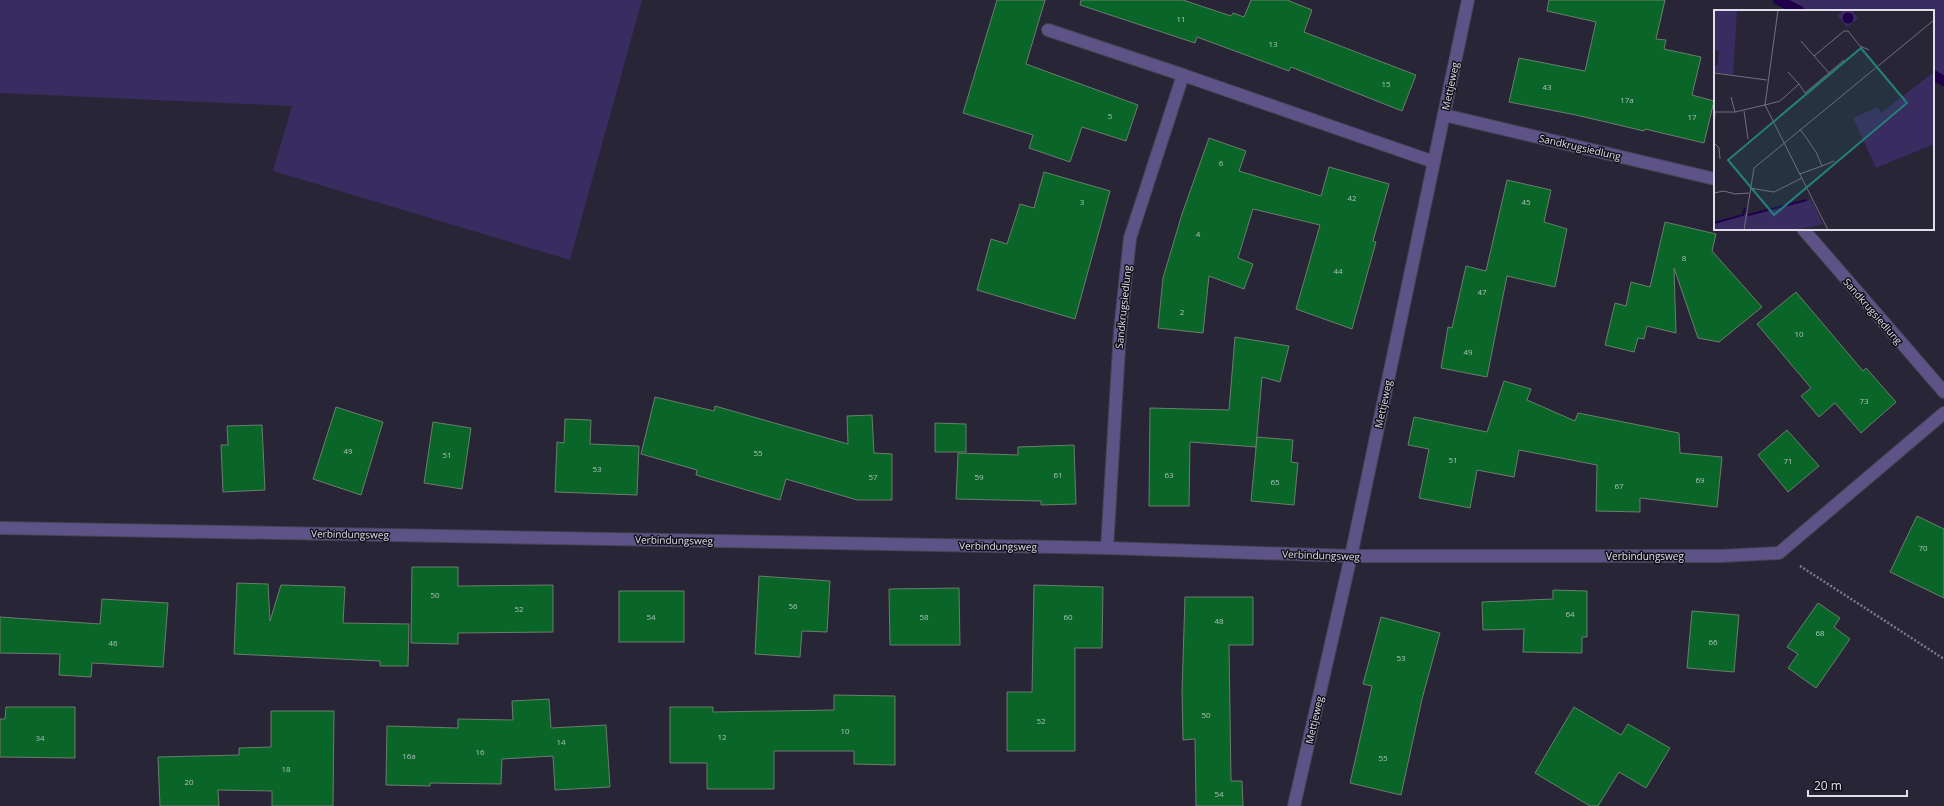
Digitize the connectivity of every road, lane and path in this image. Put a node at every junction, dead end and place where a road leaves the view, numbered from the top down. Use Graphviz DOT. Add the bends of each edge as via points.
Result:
graph roads {
  1 [pos="1468,0"];
  2 [pos="1048,30"];
  3 [pos="1183,75"];
  4 [pos="1444,115"];
  5 [pos="1434,162"];
  6 [pos="1714,179"];
  7 [pos="1804,230"];
  8 [pos="1944,392"];
  9 [pos="1944,414"];
  10 [pos="0,528"];
  11 [pos="1107,548"];
  12 [pos="1779,553"];
  13 [pos="1352,556"];
  14 [pos="1944,659"];
  15 [pos="1294,806"];
  1 -- 4 [label="street, Mettjeweg"];
  2 -- 3 [label="street"];
  3 -- 5 [label="street"];
  3 -- 11 [label="street, Sandkrugsiedlung" via="1130,238 1120,331"];
  4 -- 5 [label="street, Mettjeweg"];
  4 -- 6 [label="street, Sandkrugsiedlung"];
  5 -- 13 [label="street, Mettjeweg"];
  7 -- 8 [label="street, Sandkrugsiedlung"];
  9 -- 12 [label="street"];
  10 -- 11 [label="street, Verbindungsweg"];
  11 -- 13 [label="street, Verbindungsweg"];
  12 -- 13 [label="street, Verbindungsweg" via="1720,556"];
  12 -- 14 [label="path"];
  13 -- 15 [label="street, Mettjeweg"];
}
